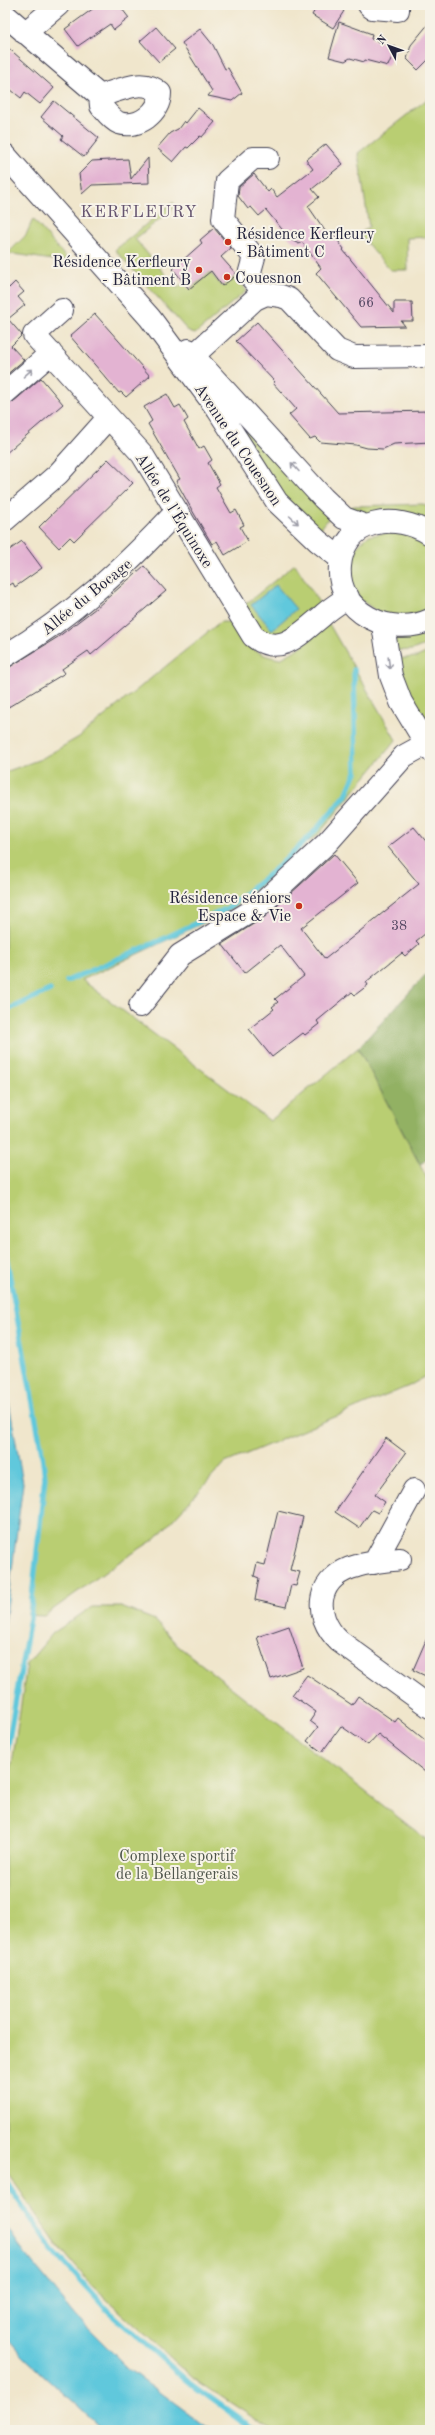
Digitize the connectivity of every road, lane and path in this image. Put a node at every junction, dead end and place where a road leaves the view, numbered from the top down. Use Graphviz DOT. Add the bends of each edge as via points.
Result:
graph roads {
  1 [pos="11,5"];
  2 [pos="58,5"];
  3 [pos="369,5"];
  4 [pos="398,5"];
  5 [pos="5,10"];
  6 [pos="5,15"];
  7 [pos="25,33"];
  8 [pos="100,96"];
  9 [pos="5,155"];
  10 [pos="268,158"];
  11 [pos="266,294"];
  12 [pos="62,310"];
  13 [pos="150,318"];
  14 [pos="51,353"];
  15 [pos="194,355"];
  16 [pos="430,356"];
  17 [pos="5,393"];
  18 [pos="108,418"];
  19 [pos="177,511"];
  20 [pos="5,520"];
  21 [pos="366,526"];
  22 [pos="430,534"];
  23 [pos="341,559"];
  24 [pos="348,597"];
  25 [pos="430,622"];
  26 [pos="383,625"];
  27 [pos="5,656"];
  28 [pos="428,747"];
  29 [pos="140,1006"];
  30 [pos="414,1490"];
  31 [pos="400,1559"];
  32 [pos="374,1563"];
  33 [pos="430,1707"];
  1 -- 5 [label="street"];
  2 -- 7 [label="street"];
  3 -- 4 [label="street" via="372,8 398,10"];
  6 -- 7 [label="street"];
  7 -- 8 [label="street"];
  9 -- 13 [label="street, Avenue du Couesnon"];
  10 -- 11 [label="street" via="253,158 227,181 222,219 254,257 249,275"];
  11 -- 15 [label="street" via="255,299"];
  11 -- 16 [label="street" via="289,299 337,350 345,355 354,358"];
  12 -- 14 [label="street, Allée de l'Équinoxe" via="34,335"];
  13 -- 15 [label="street, Avenue du Couesnon"];
  13 -- 23 [label="street, Avenue du Couesnon, one-way" via="218,410 277,502"];
  17 -- 14 [label="street, one-way"];
  14 -- 18 [label="street, Allée de l'Équinoxe"];
  21 -- 15 [label="street, Avenue du Couesnon, one-way" via="344,518 323,498"];
  18 -- 19 [label="street, Allée de l'Équinoxe" via="142,454"];
  18 -- 20 [label="street" via="58,474"];
  19 -- 24 [label="street, Allée de l'Équinoxe" via="247,629 260,642 270,646 294,640"];
  19 -- 27 [label="street, Allée du Bocage" via="103,586 44,632"];
  21 -- 22 [label="street" via="384,521 403,522"];
  21 -- 23 [label="street" via="353,537"];
  23 -- 24 [label="street" via="340,577"];
  24 -- 26 [label="street" via="362,612"];
  25 -- 26 [label="street" via="409,627"];
  26 -- 28 [label="street, one-way" via="390,676"];
  28 -- 29 [label="street" via="404,756 327,843 258,907 180,955"];
  30 -- 32 [label="street"];
  31 -- 32 [label="street"];
  32 -- 33 [label="street" via="343,1571 330,1582 321,1596 320,1608 328,1631"];
}
